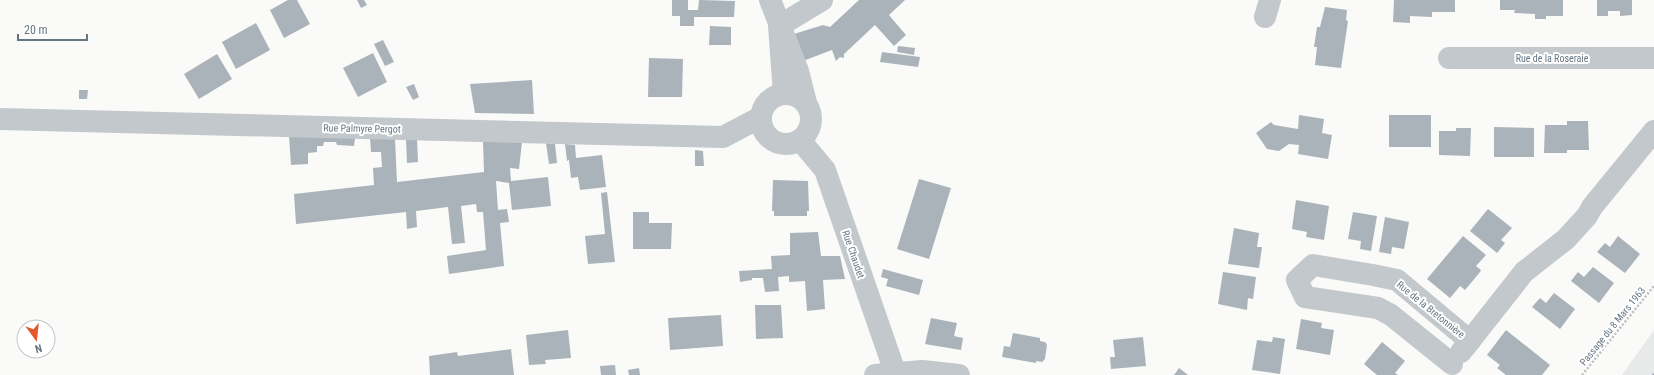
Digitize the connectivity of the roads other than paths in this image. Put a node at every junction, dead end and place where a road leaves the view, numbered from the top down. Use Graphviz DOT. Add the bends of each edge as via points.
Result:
graph roads {
  1 [pos="770,0"];
  2 [pos="822,0"];
  3 [pos="779,26"];
  4 [pos="1449,58"];
  5 [pos="1654,58"];
  6 [pos="784,94"];
  7 [pos="806,103"];
  8 [pos="761,117"];
  9 [pos="0,120"];
  10 [pos="1654,131"];
  11 [pos="723,137"];
  12 [pos="770,139"];
  13 [pos="800,140"];
  14 [pos="1470,341"];
  15 [pos="1447,369"];
  16 [pos="889,374"];
  17 [pos="959,375"];
  1 -- 3 [label="street"];
  2 -- 3 [label="street"];
  3 -- 6 [label="street"];
  3 -- 7 [label="street" via="798,71"];
  4 -- 5 [label="street, Rue de la Roseraie"];
  6 -- 7 [label="street" via="800,98"];
  6 -- 8 [label="street" via="771,99 762,111"];
  7 -- 13 [label="street" via="810,111 810,127"];
  8 -- 11 [label="street, Rue Palmyre Pergot"];
  8 -- 12 [label="street" via="762,126"];
  9 -- 11 [label="street, Rue Palmyre Pergot"];
  10 -- 14 [label="street, Rue de la Bretonnière" via="1587,216 1566,239 1524,272"];
  11 -- 12 [label="street, Rue Palmyre Pergot"];
  12 -- 13 [label="street" via="785,144"];
  13 -- 16 [label="street, Rue Chaudet" via="825,170"];
  14 -- 15 [label="street, Rue de la Bretonnière"];
  14 -- 15 [label="street, Rue de la Bretonnière" via="1397,280 1314,266 1297,280 1305,297 1378,308 1391,315"];
  16 -- 17 [label="street" via="922,371"];
}
